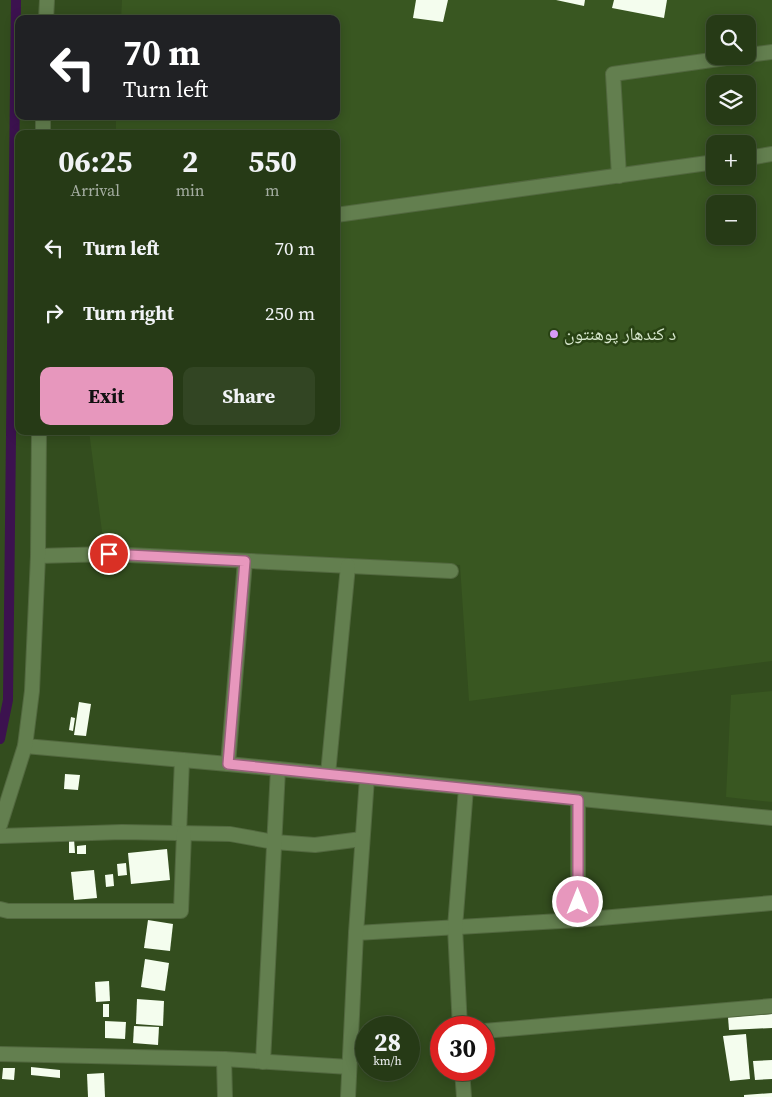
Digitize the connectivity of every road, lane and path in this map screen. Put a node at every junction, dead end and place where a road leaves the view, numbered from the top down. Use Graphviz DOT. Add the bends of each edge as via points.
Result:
graph roads {
  1 [pos="47,0"];
  2 [pos="46,15"];
  3 [pos="772,52"];
  4 [pos="756,54"];
  5 [pos="706,61"];
  6 [pos="772,154"];
  7 [pos="756,157"];
  8 [pos="706,163"];
  9 [pos="618,176"];
  10 [pos="340,214"];
  11 [pos="39,435"];
  12 [pos="38,556"];
  13 [pos="245,561"];
  14 [pos="348,566"];
  15 [pos="452,571"];
  16 [pos="25,746"];
  17 [pos="182,760"];
  18 [pos="228,764"];
  19 [pos="278,769"];
  20 [pos="328,774"];
  21 [pos="367,778"];
  22 [pos="466,788"];
  23 [pos="578,800"];
  24 [pos="772,818"];
  25 [pos="0,825"];
  26 [pos="182,833"];
  27 [pos="0,836"];
  28 [pos="362,839"];
  29 [pos="274,842"];
  30 [pos="772,903"];
  31 [pos="0,909"];
  32 [pos="578,920"];
  33 [pos="455,927"];
  34 [pos="356,933"];
  35 [pos="772,1006"];
  36 [pos="459,1016"];
  37 [pos="495,1030"];
  38 [pos="0,1054"];
  39 [pos="224,1059"];
  40 [pos="263,1062"];
  41 [pos="349,1067"];
  42 [pos="463,1081"];
  43 [pos="225,1097"];
  44 [pos="348,1097"];
  45 [pos="464,1097"];
  1 -- 2 [label="street"];
  3 -- 4 [label="street"];
  5 -- 9 [label="street" via="613,74"];
  6 -- 7 [label="street"];
  8 -- 9 [label="street"];
  9 -- 10 [label="street"];
  11 -- 12 [label="street"];
  12 -- 13 [label="street" via="109,554"];
  12 -- 16 [label="street" via="32,691"];
  13 -- 14 [label="street"];
  13 -- 18 [label="street"];
  14 -- 15 [label="street"];
  14 -- 20 [label="street"];
  16 -- 17 [label="street"];
  16 -- 25 [label="street"];
  17 -- 18 [label="street"];
  17 -- 26 [label="street"];
  18 -- 19 [label="street"];
  19 -- 20 [label="street"];
  19 -- 29 [label="street"];
  20 -- 21 [label="street"];
  21 -- 22 [label="street"];
  21 -- 28 [label="street"];
  22 -- 23 [label="street"];
  22 -- 33 [label="street"];
  23 -- 24 [label="street"];
  23 -- 32 [label="street"];
  26 -- 27 [label="street"];
  26 -- 29 [label="street" via="230,834"];
  26 -- 31 [label="street" via="181,911"];
  28 -- 29 [label="street" via="315,845"];
  28 -- 34 [label="street"];
  29 -- 40 [label="street"];
  30 -- 32 [label="street"];
  32 -- 33 [label="street"];
  33 -- 34 [label="street"];
  33 -- 36 [label="street"];
  34 -- 41 [label="street"];
  35 -- 37 [label="street"];
  38 -- 39 [label="street"];
  39 -- 40 [label="street"];
  39 -- 43 [label="street"];
  40 -- 41 [label="street"];
  41 -- 44 [label="street"];
  42 -- 45 [label="street"];
}
